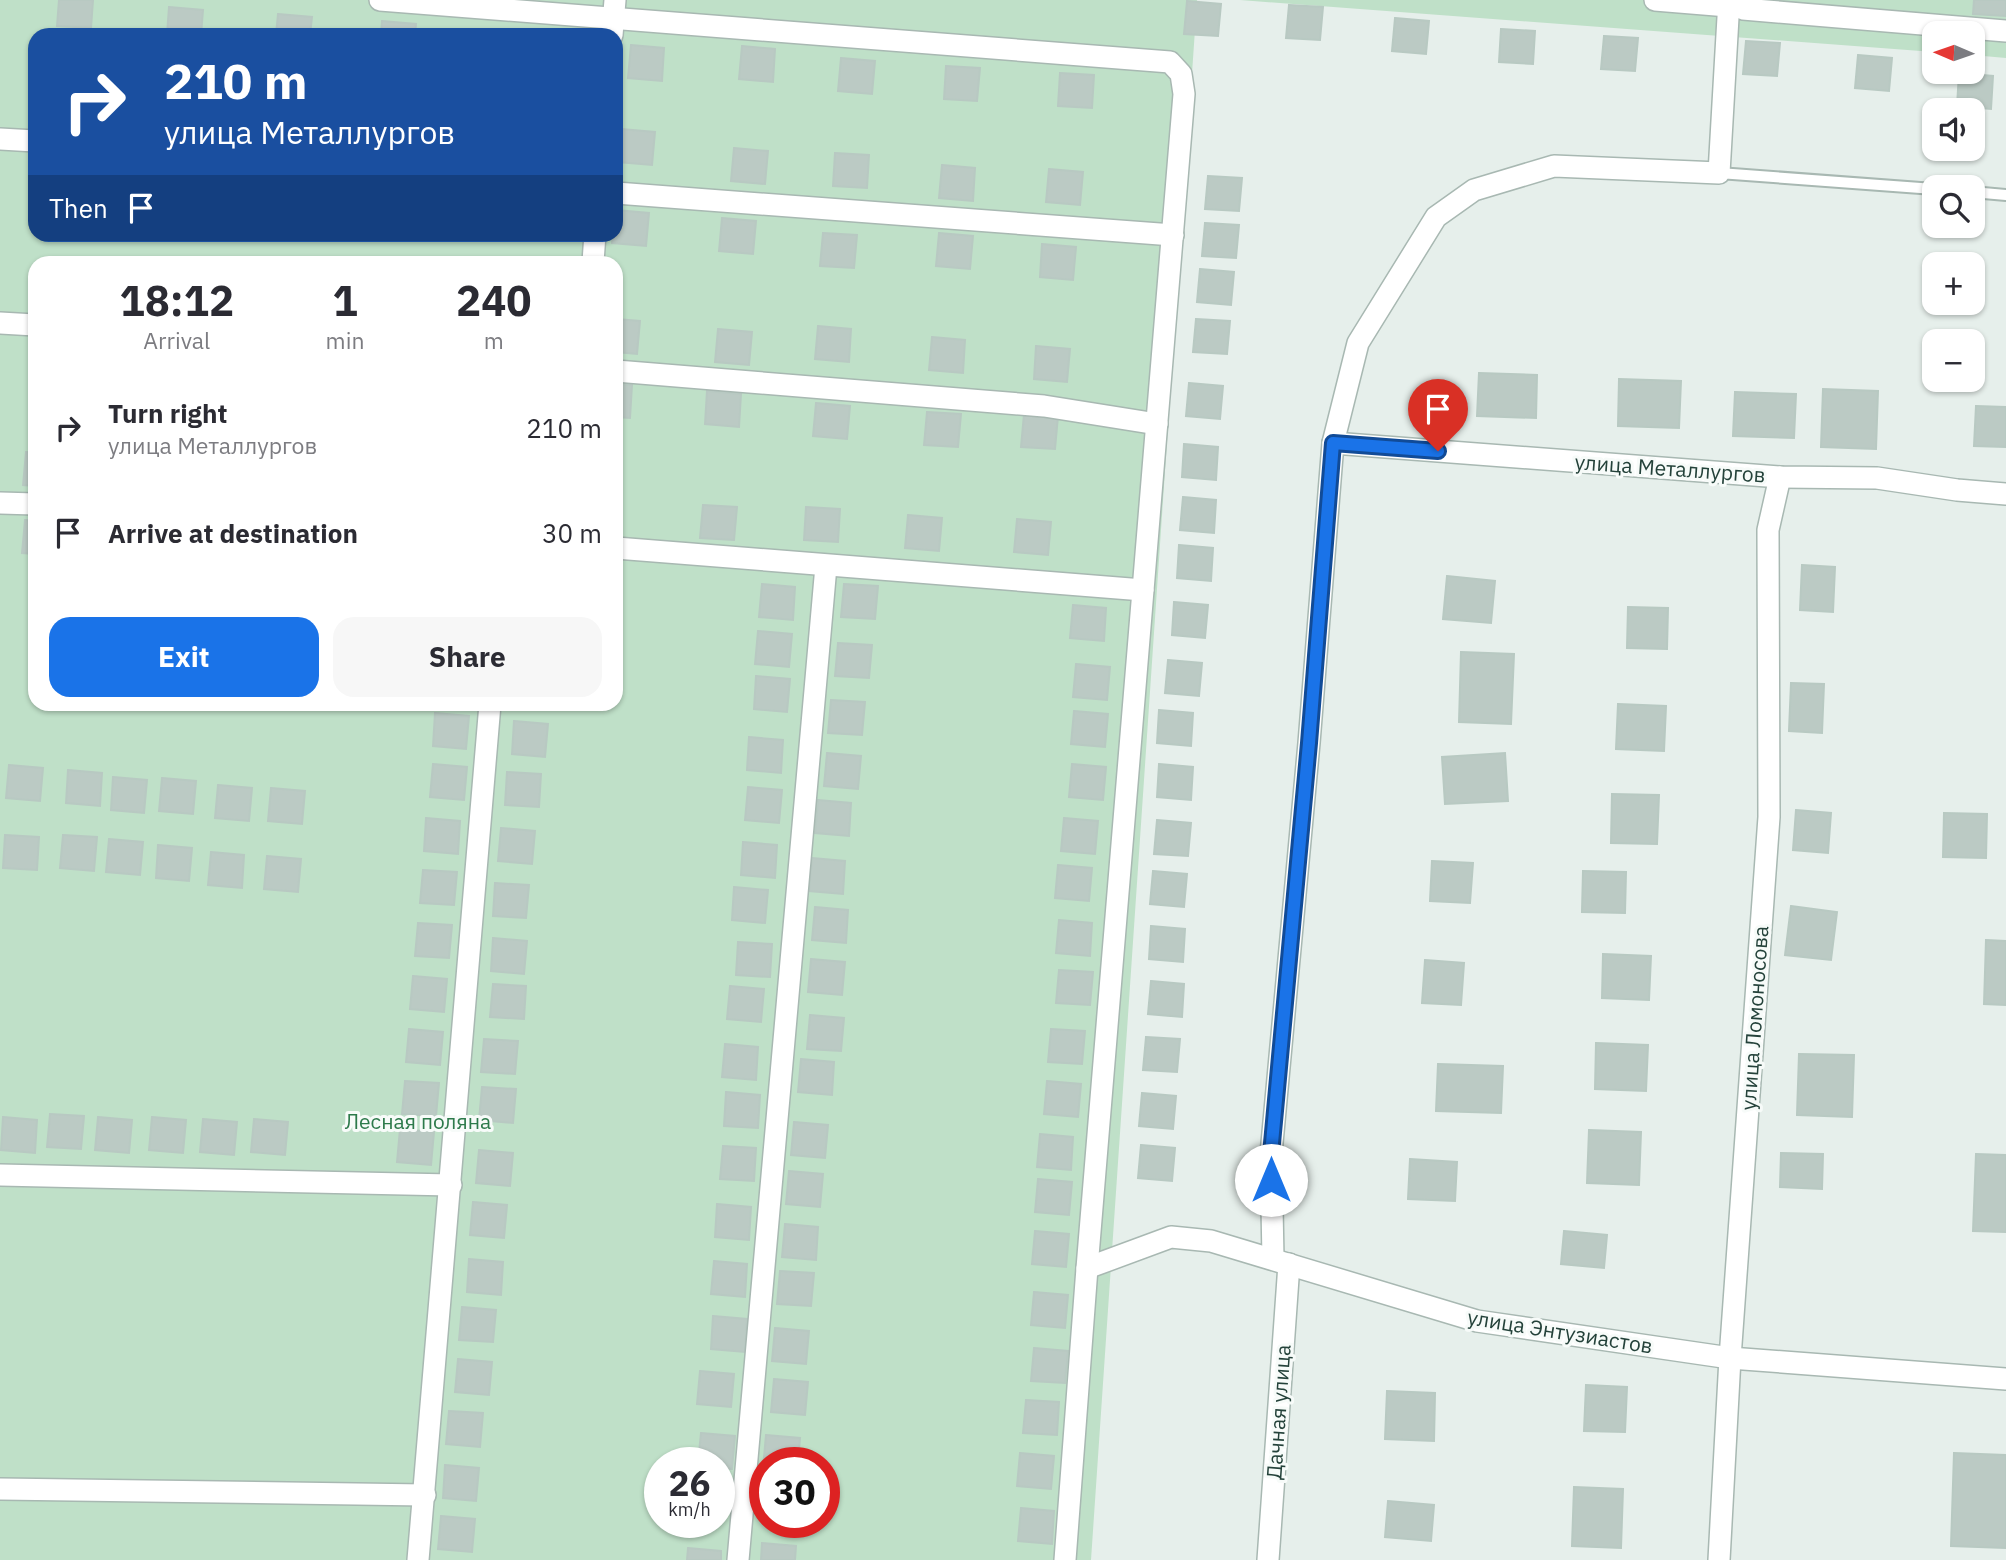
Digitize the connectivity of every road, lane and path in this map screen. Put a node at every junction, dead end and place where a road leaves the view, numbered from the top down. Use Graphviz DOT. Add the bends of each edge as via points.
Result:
graph roads {
  1 [pos="380,0"];
  2 [pos="1655,0"];
  3 [pos="1734,2"];
  4 [pos="613,18"];
  5 [pos="2006,31"];
  6 [pos="0,139"];
  7 [pos="28,141"];
  8 [pos="1719,173"];
  9 [pos="1922,188"];
  10 [pos="1985,193"];
  11 [pos="623,195"];
  12 [pos="2006,195"];
  13 [pos="1173,235"];
  14 [pos="0,323"];
  15 [pos="28,325"];
  16 [pos="623,372"];
  17 [pos="1157,424"];
  18 [pos="1333,443"];
  19 [pos="1780,478"];
  20 [pos="2006,494"];
  21 [pos="0,503"];
  22 [pos="28,504"];
  23 [pos="623,549"];
  24 [pos="826,566"];
  25 [pos="1143,590"];
  26 [pos="490,711"];
  27 [pos="0,1175"];
  28 [pos="451,1185"];
  29 [pos="1281,1261"];
  30 [pos="1087,1268"];
  31 [pos="1730,1357"];
  32 [pos="2006,1380"];
  33 [pos="0,1489"];
  34 [pos="425,1495"];
  35 [pos="418,1560"];
  36 [pos="738,1560"];
  37 [pos="1065,1560"];
  38 [pos="1268,1560"];
  39 [pos="1719,1560"];
  1 -- 4 [label="street"];
  2 -- 3 [label="street"];
  3 -- 5 [label="street" via="1743,9"];
  3 -- 8 [label="street"];
  4 -- 13 [label="street" via="1170,62 1181,74 1184,94"];
  6 -- 7 [label="street"];
  8 -- 9 [label="lane"];
  8 -- 18 [label="street, Дачная улица" via="1554,166 1474,190 1436,217 1358,343"];
  10 -- 12 [label="lane"];
  11 -- 13 [label="street"];
  13 -- 17 [label="street"];
  14 -- 15 [label="street"];
  16 -- 17 [label="street" via="1044,406"];
  17 -- 25 [label="street"];
  18 -- 19 [label="street, улица Металлургов"];
  18 -- 29 [label="street, Дачная улица" via="1271,1154"];
  19 -- 20 [label="street, улица Металлургов" via="1877,478"];
  19 -- 31 [label="street, улица Ломоносова" via="1768,530 1769,817"];
  21 -- 22 [label="street"];
  23 -- 24 [label="street"];
  24 -- 25 [label="street"];
  24 -- 36 [label="street"];
  25 -- 30 [label="street"];
  26 -- 28 [label="street"];
  27 -- 28 [label="street"];
  28 -- 34 [label="street"];
  29 -- 30 [label="street, улица Энтузиастов" via="1211,1241 1171,1237"];
  29 -- 31 [label="street, улица Энтузиастов" via="1477,1321"];
  29 -- 38 [label="street, Дачная улица"];
  30 -- 37 [label="street"];
  31 -- 32 [label="street, улица Энтузиастов"];
  31 -- 39 [label="street, улица Ломоносова"];
  33 -- 34 [label="street"];
  34 -- 35 [label="street"];
}
